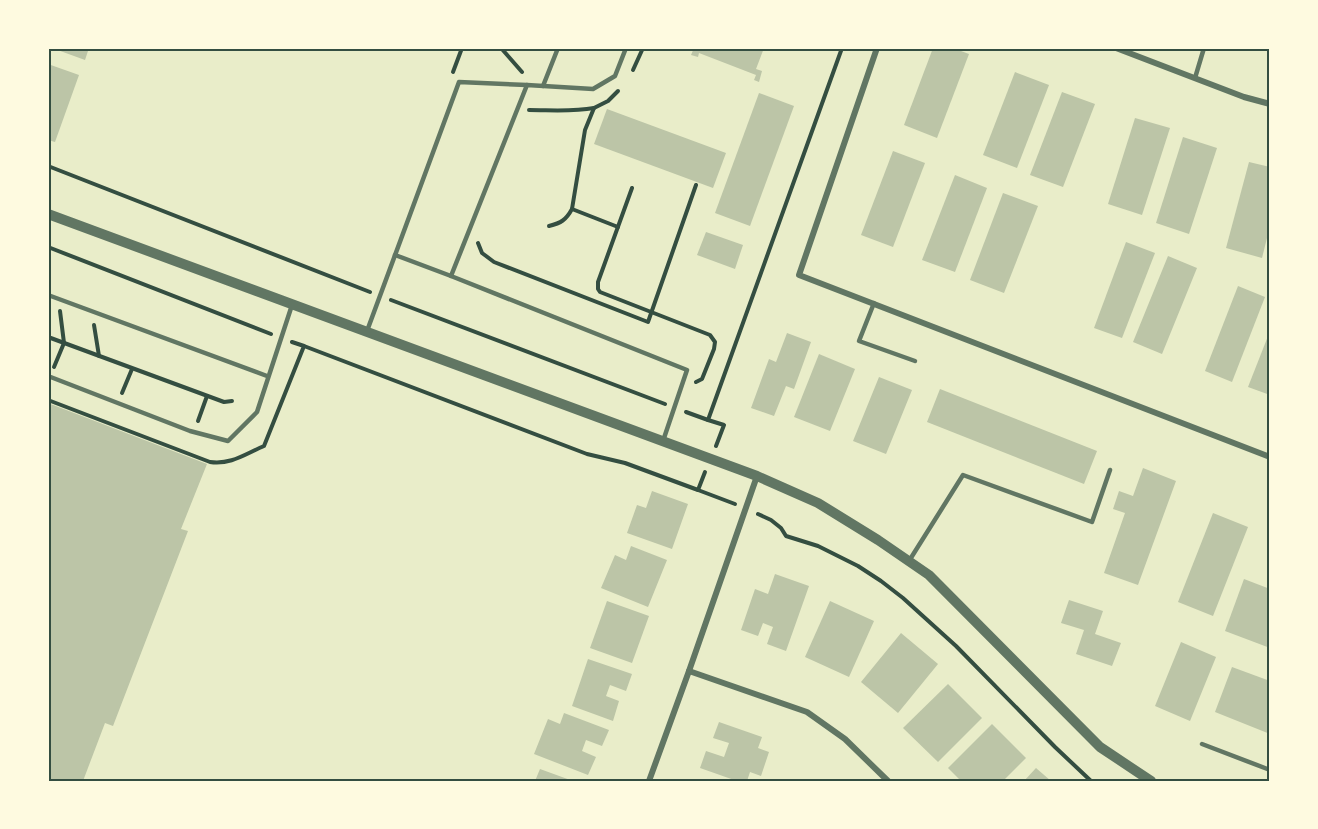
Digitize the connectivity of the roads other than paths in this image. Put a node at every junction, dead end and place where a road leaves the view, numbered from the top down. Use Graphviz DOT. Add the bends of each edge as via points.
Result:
graph roads {
  1 [pos="558,48"];
  2 [pos="626,48"];
  3 [pos="877,48"];
  4 [pos="1116,48"];
  5 [pos="1204,48"];
  6 [pos="1132,51"];
  7 [pos="1195,78"];
  8 [pos="530,85"];
  9 [pos="543,86"];
  10 [pos="1270,104"];
  11 [pos="48,214"];
  12 [pos="394,255"];
  13 [pos="452,276"];
  14 [pos="48,295"];
  15 [pos="874,303"];
  16 [pos="293,304"];
  17 [pos="367,332"];
  18 [pos="915,361"];
  19 [pos="49,376"];
  20 [pos="267,376"];
  21 [pos="663,441"];
  22 [pos="1270,457"];
  23 [pos="1110,471"];
  24 [pos="757,476"];
  25 [pos="909,561"];
  26 [pos="689,670"];
  27 [pos="1202,744"];
  28 [pos="1270,770"];
  29 [pos="649,781"];
  30 [pos="888,781"];
  31 [pos="1151,781"];
  1 -- 9 [label="lane"];
  2 -- 9 [label="lane" via="615,76 593,89"];
  3 -- 15 [label="street" via="799,275"];
  4 -- 6 [label="street"];
  5 -- 7 [label="lane"];
  6 -- 7 [label="street"];
  7 -- 10 [label="street"];
  8 -- 9 [label="lane"];
  8 -- 12 [label="lane" via="459,82"];
  8 -- 13 [label="lane"];
  11 -- 16 [label="street"];
  12 -- 13 [label="lane"];
  12 -- 17 [label="lane"];
  13 -- 21 [label="lane" via="685,369"];
  14 -- 20 [label="lane"];
  15 -- 18 [label="lane" via="859,341"];
  15 -- 22 [label="street"];
  16 -- 17 [label="street"];
  16 -- 20 [label="lane"];
  17 -- 21 [label="street"];
  19 -- 20 [label="lane" via="190,431 228,441 257,412"];
  21 -- 24 [label="street"];
  23 -- 25 [label="lane" via="1092,522 963,475"];
  24 -- 25 [label="street" via="818,503"];
  24 -- 26 [label="street"];
  25 -- 31 [label="street" via="929,575 1100,747"];
  26 -- 29 [label="street"];
  26 -- 30 [label="street" via="807,712 845,739"];
  27 -- 28 [label="lane"];
}
